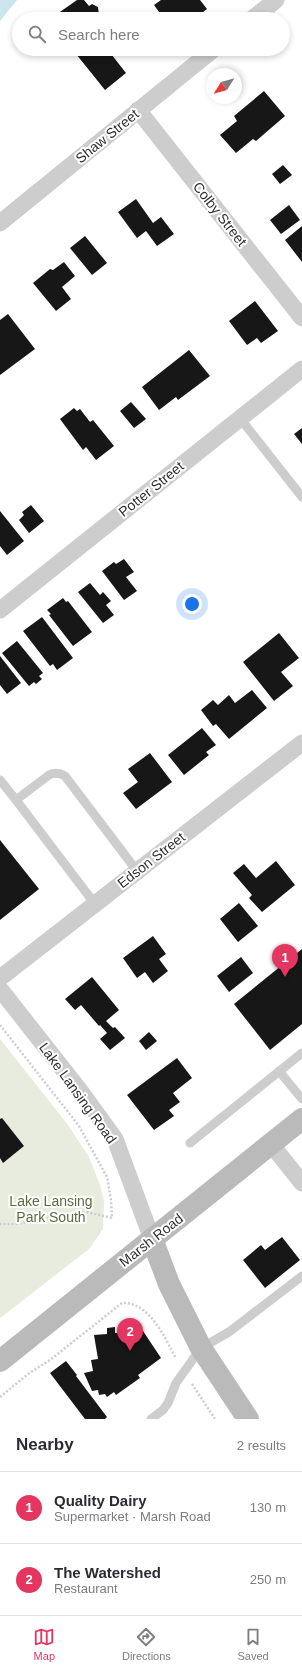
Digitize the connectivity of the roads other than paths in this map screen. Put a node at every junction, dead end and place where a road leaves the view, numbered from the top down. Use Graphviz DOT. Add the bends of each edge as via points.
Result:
graph roads {
  1 [pos="276,0"];
  2 [pos="261,12"];
  3 [pos="205,56"];
  4 [pos="138,110"];
  5 [pos="0,223"];
  6 [pos="302,318"];
  7 [pos="302,369"];
  8 [pos="239,417"];
  9 [pos="302,497"];
  10 [pos="0,610"];
  11 [pos="302,743"];
  12 [pos="0,780"];
  13 [pos="16,800"];
  14 [pos="137,871"];
  15 [pos="95,904"];
  16 [pos="0,988"];
  17 [pos="302,1053"];
  18 [pos="279,1071"];
  19 [pos="302,1099"];
  20 [pos="302,1119"];
  21 [pos="190,1143"];
  22 [pos="271,1144"];
  23 [pos="302,1183"];
  24 [pos="152,1239"];
  25 [pos="302,1276"];
  26 [pos="202,1348"];
  27 [pos="0,1362"];
  28 [pos="245,1418"];
  29 [pos="151,1419"];
  1 -- 2 [label="street"];
  3 -- 4 [label="street, Shaw Street"];
  4 -- 5 [label="street, Shaw Street"];
  4 -- 6 [label="street, Colby Street"];
  7 -- 8 [label="street, Potter Street"];
  8 -- 9 [label="lane"];
  8 -- 10 [label="street, Potter Street"];
  11 -- 14 [label="street, Edson Street"];
  12 -- 13 [label="lane"];
  13 -- 14 [label="lane" via="53,773 65,776"];
  13 -- 15 [label="lane"];
  14 -- 15 [label="street, Edson Street"];
  15 -- 16 [label="street, Edson Street"];
  16 -- 24 [label="street, Lake Lansing Road" via="115,1139"];
  17 -- 18 [label="lane"];
  18 -- 19 [label="lane"];
  18 -- 21 [label="lane"];
  20 -- 22 [label="main road, Marsh Road"];
  22 -- 23 [label="street"];
  22 -- 24 [label="main road, Marsh Road"];
  24 -- 26 [label="main road, Lake Lansing Road" via="169,1284"];
  24 -- 27 [label="main road, Marsh Road"];
  25 -- 26 [label="lane" via="229,1332"];
  26 -- 28 [label="main road, Lake Lansing Road"];
  26 -- 29 [label="lane" via="176,1383 163,1410"];
}
